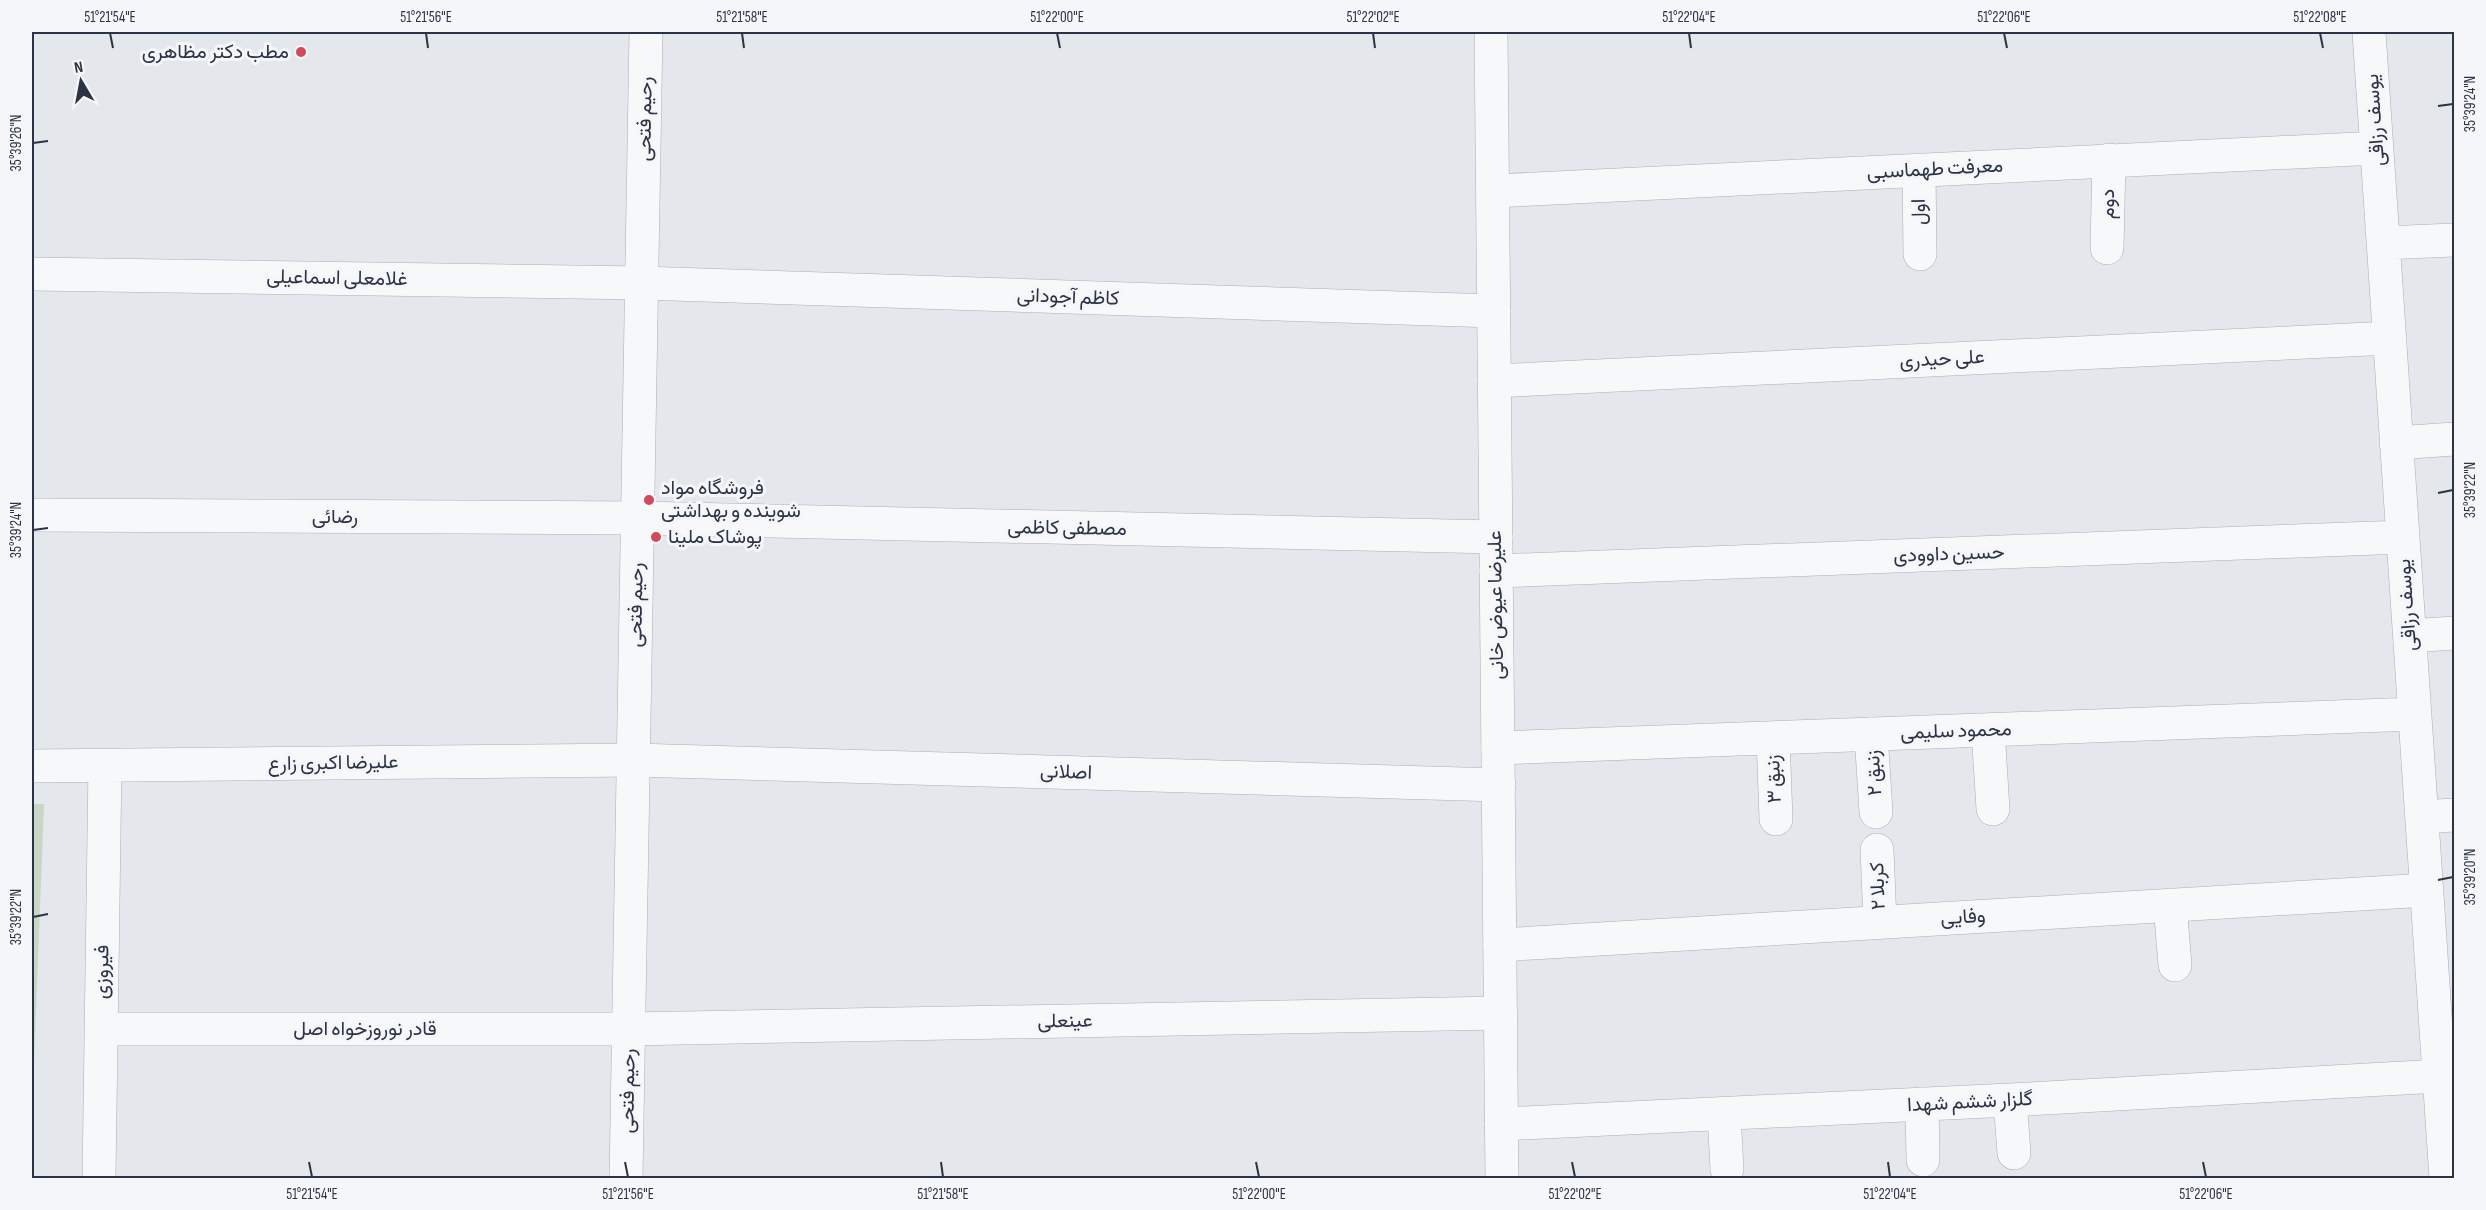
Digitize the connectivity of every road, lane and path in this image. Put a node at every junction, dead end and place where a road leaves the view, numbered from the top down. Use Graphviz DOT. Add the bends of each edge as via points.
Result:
graph roads {
  1 [pos="646,32"];
  2 [pos="1491,32"];
  3 [pos="2369,32"];
  4 [pos="2377,148"];
  5 [pos="2109,160"];
  6 [pos="1919,170"];
  7 [pos="1493,191"];
  8 [pos="2454,240"];
  9 [pos="2383,243"];
  10 [pos="2107,248"];
  11 [pos="1920,254"];
  12 [pos="32,274"];
  13 [pos="642,283"];
  14 [pos="1494,311"];
  15 [pos="2390,338"];
  16 [pos="1494,381"];
  17 [pos="2454,439"];
  18 [pos="2396,443"];
  19 [pos="32,515"];
  20 [pos="638,518"];
  21 [pos="1496,537"];
  22 [pos="2403,537"];
  23 [pos="1496,571"];
  24 [pos="2454,633"];
  25 [pos="2410,636"];
  26 [pos="2415,714"];
  27 [pos="1988,730"];
  28 [pos="1871,734"];
  29 [pos="1773,738"];
  30 [pos="1498,748"];
  31 [pos="634,760"];
  32 [pos="105,765"];
  33 [pos="32,766"];
  34 [pos="1499,785"];
  35 [pos="1993,809"];
  36 [pos="1876,812"];
  37 [pos="2454,815"];
  38 [pos="2422,817"];
  39 [pos="1776,819"];
  40 [pos="1877,850"];
  41 [pos="2427,890"];
  42 [pos="2170,905"];
  43 [pos="1880,922"];
  44 [pos="1500,945"];
  45 [pos="2175,965"];
  46 [pos="1501,1013"];
  47 [pos="2445,1019"];
  48 [pos="101,1029"];
  49 [pos="629,1029"];
  50 [pos="2439,1076"];
  51 [pos="2010,1100"];
  52 [pos="1922,1104"];
  53 [pos="1724,1114"];
  54 [pos="1501,1124"];
  55 [pos="2014,1153"];
  56 [pos="1923,1160"];
  57 [pos="1726,1169"];
  58 [pos="99,1179"];
  59 [pos="626,1179"];
  60 [pos="1502,1179"];
  61 [pos="2446,1179"];
  1 -- 13 [label="street, رحیم فتحی"];
  2 -- 7 [label="street, علیرضا عیوض خانی"];
  3 -- 4 [label="street, یوسف رزاقی"];
  4 -- 5 [label="street, معرفت طهماسبی"];
  4 -- 9 [label="street, یوسف رزاقی"];
  5 -- 6 [label="street, معرفت طهماسبی"];
  5 -- 10 [label="street, دوم"];
  6 -- 7 [label="street, معرفت طهماسبی"];
  6 -- 11 [label="street, اول"];
  7 -- 14 [label="street, علیرضا عیوض خانی"];
  8 -- 9 [label="street"];
  9 -- 15 [label="street, یوسف رزاقی"];
  12 -- 13 [label="street, غلامعلی اسماعیلی"];
  13 -- 14 [label="street, کاظم آجودانی"];
  13 -- 20 [label="street, رحیم فتحی"];
  14 -- 16 [label="street, علیرضا عیوض خانی"];
  15 -- 16 [label="street, علی حیدری"];
  15 -- 18 [label="street, یوسف رزاقی"];
  16 -- 21 [label="street, علیرضا عیوض خانی"];
  17 -- 18 [label="street"];
  18 -- 22 [label="street, یوسف رزاقی"];
  19 -- 20 [label="street, رضائی"];
  20 -- 21 [label="street, مصطفی کاظمی"];
  20 -- 31 [label="street, رحیم فتحی"];
  21 -- 23 [label="street, علیرضا عیوض خانی"];
  22 -- 23 [label="street, حسین داوودی"];
  22 -- 25 [label="street, یوسف رزاقی"];
  23 -- 30 [label="street, علیرضا عیوض خانی"];
  24 -- 25 [label="street"];
  25 -- 26 [label="street, یوسف رزاقی"];
  26 -- 27 [label="street, محمود سلیمی"];
  26 -- 38 [label="street, یوسف رزاقی"];
  27 -- 28 [label="street, محمود سلیمی"];
  27 -- 35 [label="street"];
  28 -- 29 [label="street, محمود سلیمی"];
  28 -- 36 [label="street, زنبق ۲"];
  29 -- 30 [label="street, محمود سلیمی"];
  29 -- 39 [label="street, زنبق ۳"];
  30 -- 34 [label="street, علیرضا عیوض خانی"];
  31 -- 32 [label="street, علیرضا اکبری زارع"];
  31 -- 34 [label="street, اصلانی"];
  31 -- 49 [label="street, رحیم فتحی"];
  32 -- 33 [label="street, علیرضا اکبری زارع"];
  32 -- 48 [label="street, فیروزی"];
  34 -- 44 [label="street, علیرضا عیوض خانی"];
  37 -- 38 [label="street"];
  38 -- 41 [label="street, یوسف رزاقی"];
  40 -- 43 [label="street, کربلا ۲"];
  41 -- 42 [label="street, وفایی"];
  41 -- 47 [label="street, یوسف رزاقی"];
  42 -- 43 [label="street, وفایی"];
  42 -- 45 [label="street"];
  43 -- 44 [label="street, وفایی"];
  44 -- 46 [label="street, علیرضا عیوض خانی"];
  46 -- 49 [label="street, عینعلی"];
  46 -- 54 [label="street, علیرضا عیوض خانی"];
  47 -- 50 [label="street, یوسف رزاقی"];
  48 -- 49 [label="street, قادر نوروزخواه اصل"];
  48 -- 58 [label="street, فیروزی"];
  49 -- 59 [label="street, رحیم فتحی"];
  50 -- 51 [label="street, گلزار ششم شهدا"];
  50 -- 61 [label="street, یوسف رزاقی"];
  51 -- 52 [label="street, گلزار ششم شهدا"];
  51 -- 55 [label="street"];
  52 -- 53 [label="street, گلزار ششم شهدا"];
  52 -- 56 [label="street"];
  53 -- 54 [label="street, گلزار ششم شهدا"];
  53 -- 57 [label="street"];
  54 -- 60 [label="street, علیرضا عیوض خانی"];
}
